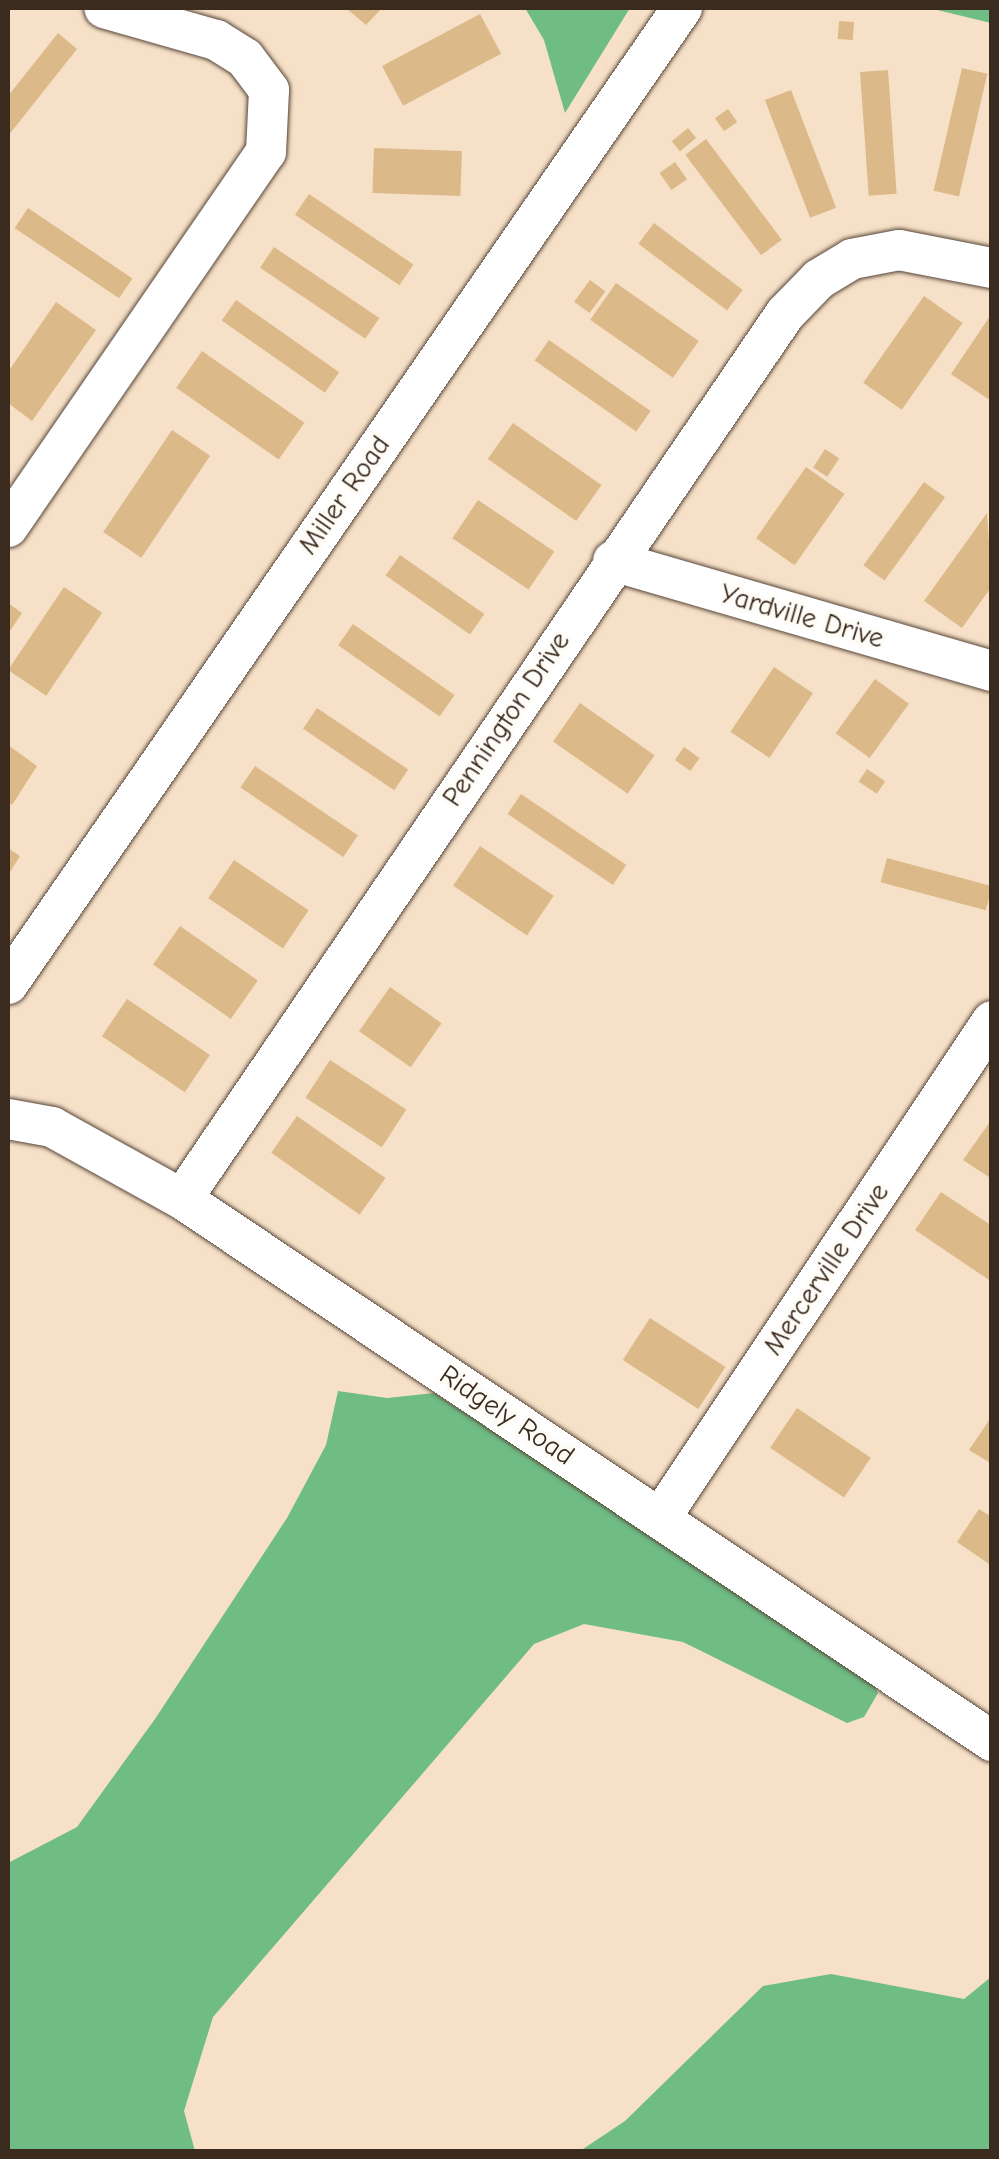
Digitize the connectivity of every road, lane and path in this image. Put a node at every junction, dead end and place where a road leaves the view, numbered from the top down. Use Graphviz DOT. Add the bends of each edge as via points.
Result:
graph roads {
  1 [pos="104,8"];
  2 [pos="682,8"];
  3 [pos="992,268"];
  4 [pos="19,486"];
  5 [pos="8,527"];
  6 [pos="612,561"];
  7 [pos="992,671"];
  8 [pos="8,984"];
  9 [pos="992,1021"];
  10 [pos="8,1119"];
  11 [pos="182,1199"];
  12 [pos="660,1518"];
  13 [pos="986,1726"];
  1 -- 4 [label="street" via="216,40 282,83 266,152"];
  2 -- 8 [label="street, Miller Road"];
  3 -- 6 [label="street, Pennington Drive" via="899,250 852,259 819,279 785,314"];
  4 -- 5 [label="street"];
  6 -- 7 [label="street, Yardville Drive"];
  6 -- 11 [label="street, Pennington Drive"];
  9 -- 12 [label="street, Mercerville Drive"];
  10 -- 11 [label="street, Ridgely Road" via="52,1127"];
  11 -- 12 [label="street, Ridgely Road"];
  12 -- 13 [label="street, Ridgely Road"];
}
